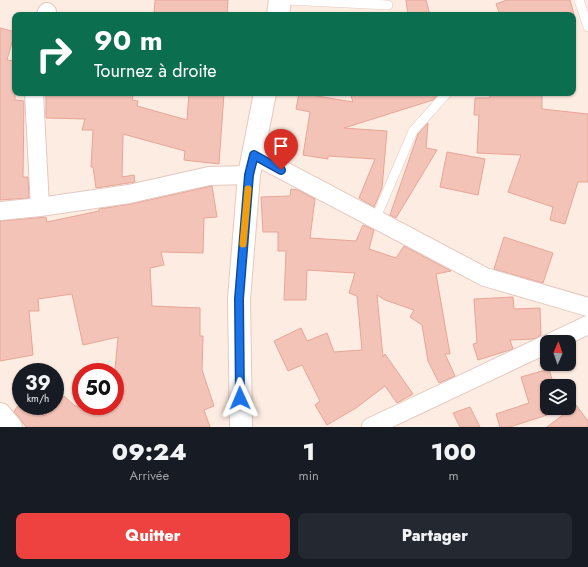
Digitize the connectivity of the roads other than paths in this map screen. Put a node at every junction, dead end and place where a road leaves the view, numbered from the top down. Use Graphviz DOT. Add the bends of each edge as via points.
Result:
graph roads {
  1 [pos="280,0"];
  2 [pos="288,0"];
  3 [pos="579,0"];
  4 [pos="388,5"];
  5 [pos="278,12"];
  6 [pos="588,27"];
  7 [pos="34,96"];
  8 [pos="264,96"];
  9 [pos="444,96"];
  10 [pos="252,165"];
  11 [pos="40,207"];
  12 [pos="0,211"];
  13 [pos="375,220"];
  14 [pos="588,308"];
  15 [pos="588,325"];
  16 [pos="567,335"];
  17 [pos="540,347"];
  18 [pos="0,414"];
  19 [pos="11,427"];
  20 [pos="241,427"];
  21 [pos="371,427"];
  1 -- 5 [label="main road"];
  2 -- 4 [label="lane"];
  3 -- 6 [label="lane"];
  7 -- 11 [label="street"];
  8 -- 10 [label="main road"];
  9 -- 13 [label="lane" via="413,131"];
  10 -- 11 [label="street" via="129,194"];
  10 -- 13 [label="street"];
  10 -- 20 [label="main road" via="239,299"];
  11 -- 12 [label="street"];
  13 -- 14 [label="street" via="485,277"];
  15 -- 16 [label="street"];
  17 -- 21 [label="street"];
  18 -- 19 [label="main road"];
}
